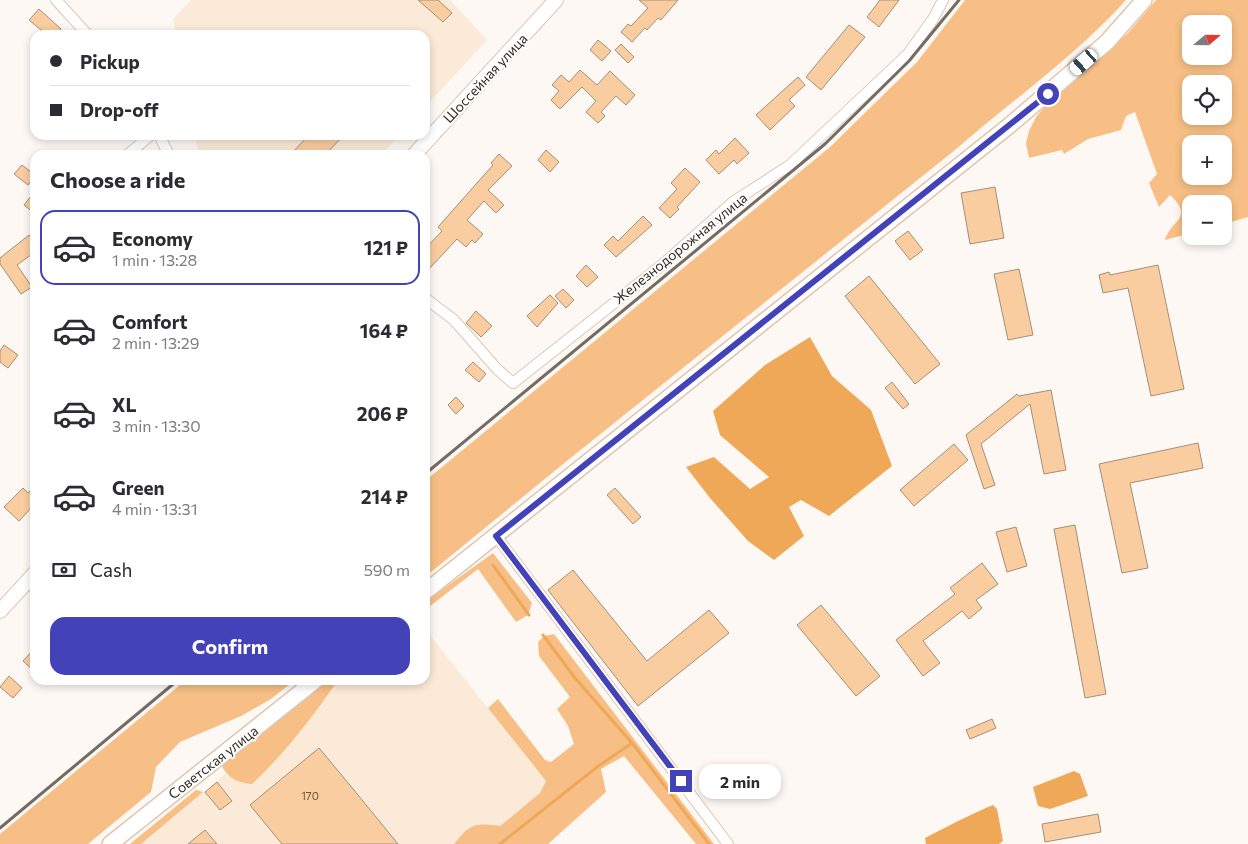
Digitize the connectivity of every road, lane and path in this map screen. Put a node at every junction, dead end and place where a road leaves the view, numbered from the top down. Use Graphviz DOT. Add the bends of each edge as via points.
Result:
graph roads {
  1 [pos="56,0"];
  2 [pos="556,0"];
  3 [pos="943,0"];
  4 [pos="1144,0"];
  5 [pos="83,30"];
  6 [pos="430,138"];
  7 [pos="145,140"];
  8 [pos="428,140"];
  9 [pos="133,150"];
  10 [pos="419,150"];
  11 [pos="430,302"];
  12 [pos="496,536"];
  13 [pos="30,578"];
  14 [pos="430,588"];
  15 [pos="0,611"];
  16 [pos="310,685"];
  17 [pos="110,844"];
  18 [pos="728,844"];
  1 -- 5 [label="street"];
  2 -- 6 [label="street, Шоссейная улица"];
  3 -- 11 [label="street, Железнодорожная улица" via="908,54 790,165 733,202 662,265 513,383 454,320"];
  4 -- 12 [label="main road" via="1107,42 1010,125"];
  7 -- 9 [label="street"];
  8 -- 10 [label="street, Шоссейная улица"];
  12 -- 14 [label="main road"];
  12 -- 18 [label="street"];
  13 -- 15 [label="street"];
  16 -- 17 [label="main road, Советская улица"];
}
